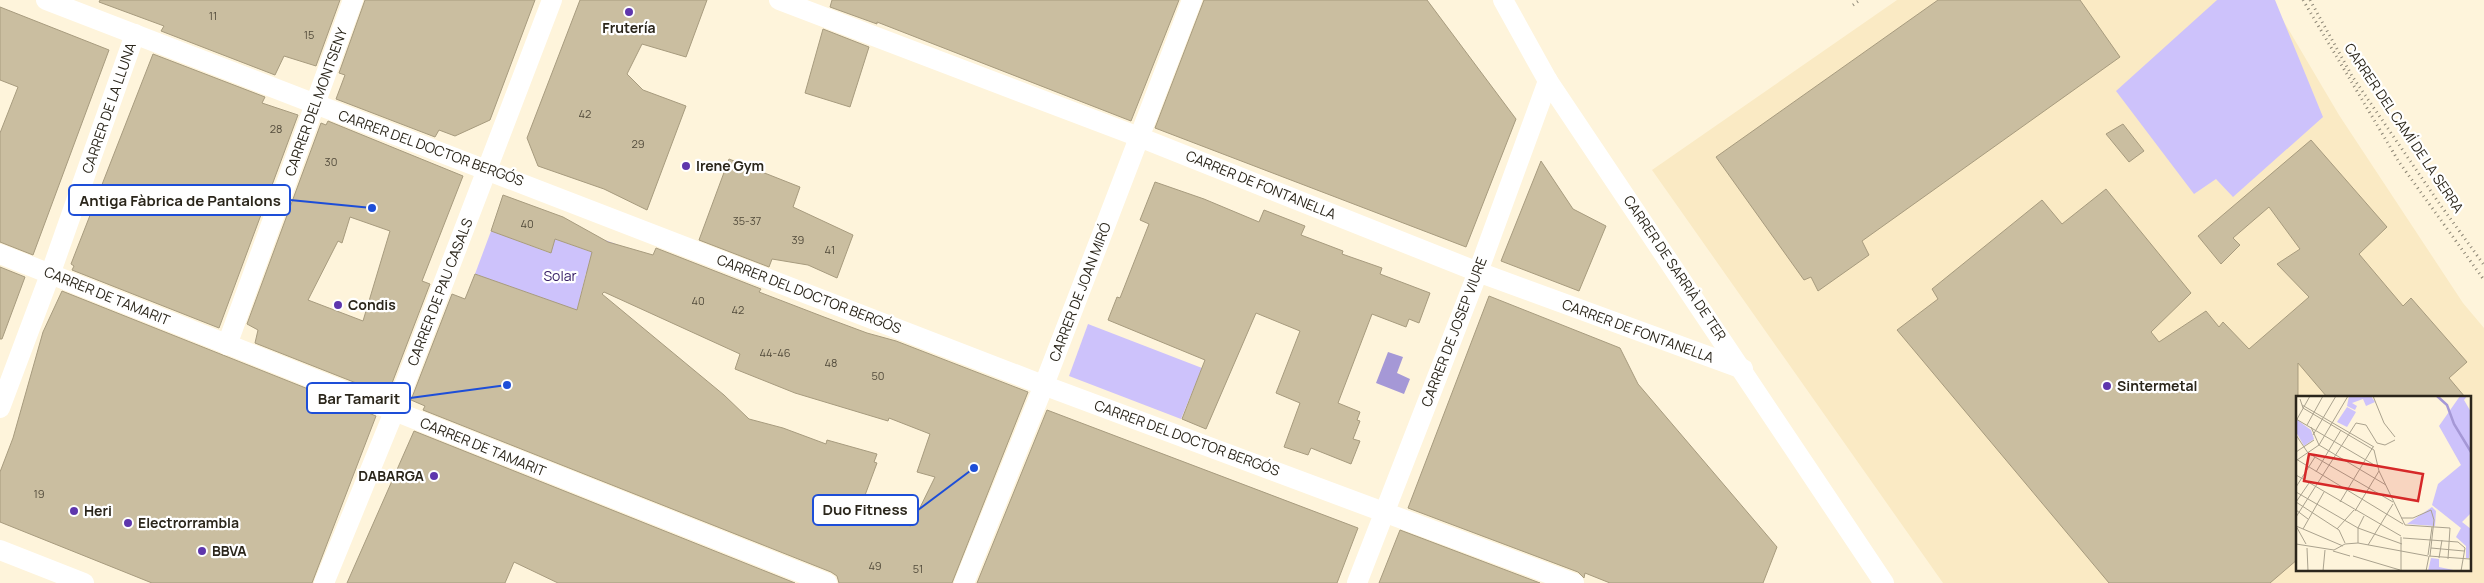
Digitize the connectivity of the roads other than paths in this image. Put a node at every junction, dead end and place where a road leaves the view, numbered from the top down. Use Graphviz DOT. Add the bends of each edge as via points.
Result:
graph roads {
  1 [pos="46,0"];
  2 [pos="353,0"];
  3 [pos="552,0"];
  4 [pos="779,0"];
  5 [pos="1192,0"];
  6 [pos="1503,0"];
  7 [pos="135,34"];
  8 [pos="1548,80"];
  9 [pos="316,106"];
  10 [pos="1139,137"];
  11 [pos="488,169"];
  12 [pos="0,254"];
  13 [pos="51,272"];
  14 [pos="1478,272"];
  15 [pos="227,345"];
  16 [pos="1743,369"];
  17 [pos="1044,385"];
  18 [pos="0,408"];
  19 [pos="394,412"];
  20 [pos="1385,511"];
  21 [pos="0,550"];
  22 [pos="84,583"];
  23 [pos="324,583"];
  24 [pos="827,583"];
  25 [pos="964,583"];
  26 [pos="1358,583"];
  27 [pos="1574,583"];
  28 [pos="1884,583"];
  1 -- 7 [label="street, CARRER DEL DOCTOR BERGÓS"];
  2 -- 9 [label="street, CARRER DEL MONTSENY"];
  3 -- 11 [label="street, CARRER DE PAU CASALS"];
  4 -- 10 [label="street, CARRER DE FONTANELLA"];
  5 -- 10 [label="street, CARRER DE JOAN MIRÓ"];
  6 -- 8 [label="street, CARRER DE SARRIÀ DE TER"];
  7 -- 9 [label="street, CARRER DEL DOCTOR BERGÓS"];
  7 -- 13 [label="street, CARRER DE LA LLUNA"];
  8 -- 14 [label="street, CARRER DE JOSEP VIURE"];
  8 -- 16 [label="street, CARRER DE SARRIÀ DE TER"];
  9 -- 11 [label="street, CARRER DEL DOCTOR BERGÓS"];
  9 -- 15 [label="street, CARRER DEL MONTSENY"];
  10 -- 14 [label="street, CARRER DE FONTANELLA"];
  10 -- 17 [label="street, CARRER DE JOAN MIRÓ"];
  11 -- 17 [label="street, CARRER DEL DOCTOR BERGÓS"];
  11 -- 19 [label="street, CARRER DE PAU CASALS"];
  12 -- 13 [label="street, CARRER DE TAMARIT"];
  13 -- 15 [label="street, CARRER DE TAMARIT"];
  13 -- 18 [label="street, CARRER DE LA LLUNA"];
  14 -- 16 [label="street, CARRER DE FONTANELLA"];
  14 -- 20 [label="street, CARRER DE JOSEP VIURE"];
  15 -- 19 [label="street, CARRER DE TAMARIT"];
  16 -- 28 [label="street, CARRER DE SARRIÀ DE TER"];
  17 -- 20 [label="street, CARRER DEL DOCTOR BERGÓS"];
  17 -- 25 [label="street, CARRER DE JOAN MIRÓ"];
  19 -- 23 [label="street, CARRER DE PAU CASALS"];
  19 -- 24 [label="street, CARRER DE TAMARIT"];
  20 -- 26 [label="street, CARRER DE JOSEP VIURE"];
  20 -- 27 [label="street, CARRER DEL DOCTOR BERGÓS"];
  21 -- 22 [label="street"];
}
